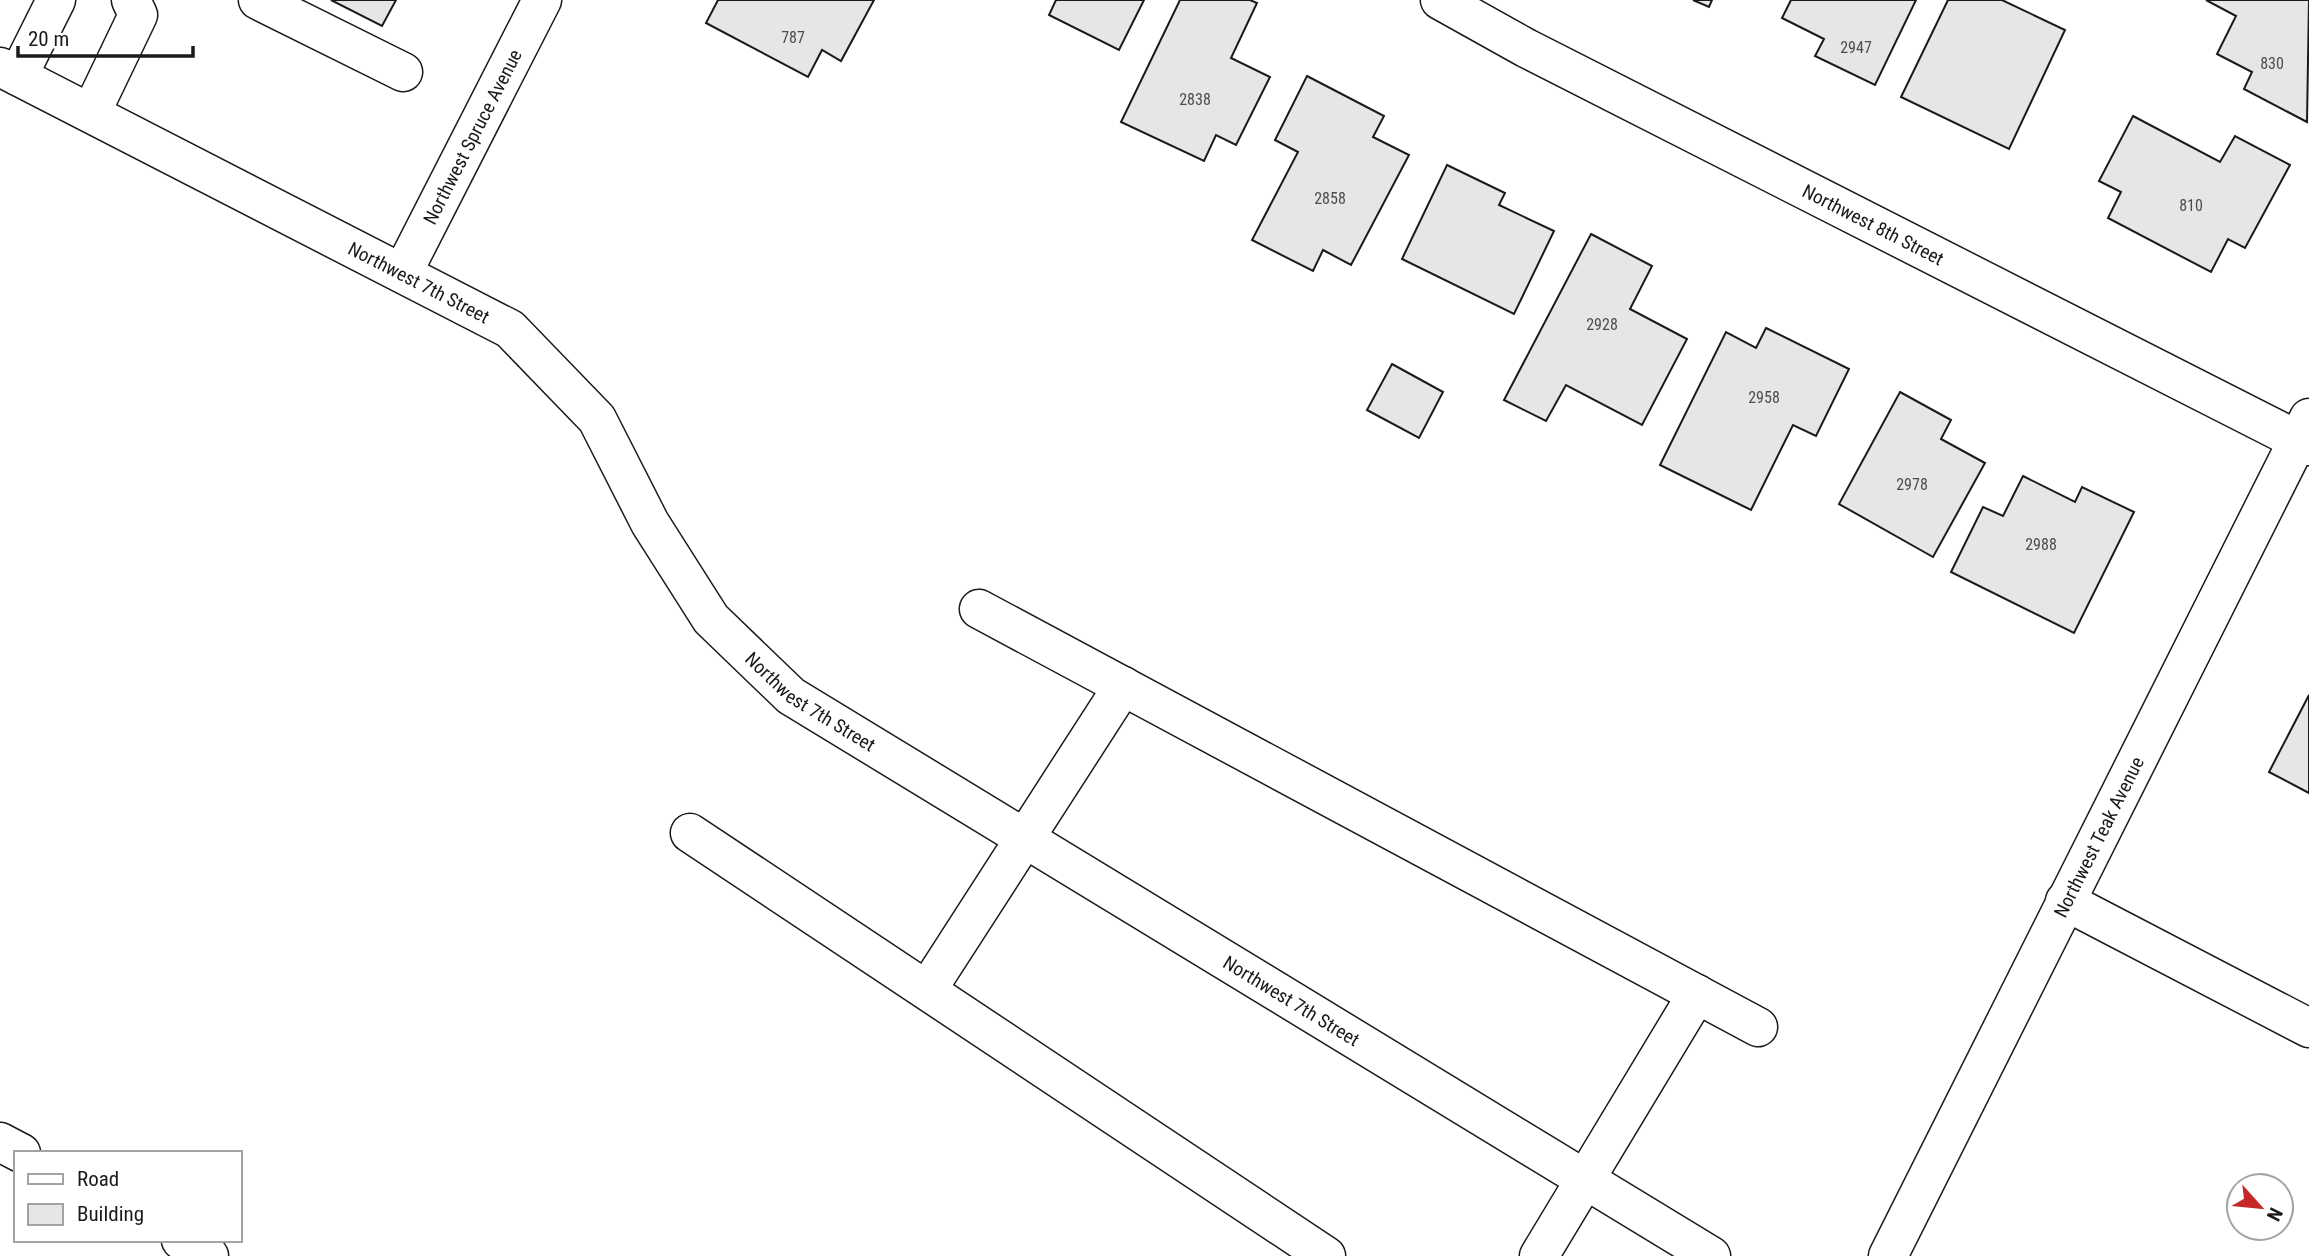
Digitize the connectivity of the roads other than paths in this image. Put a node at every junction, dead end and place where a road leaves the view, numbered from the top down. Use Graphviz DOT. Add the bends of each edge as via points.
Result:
graph roads {
  1 [pos="56,0"];
  2 [pos="131,0"];
  3 [pos="258,0"];
  4 [pos="542,0"];
  5 [pos="1440,0"];
  6 [pos="9,71"];
  7 [pos="403,72"];
  8 [pos="91,113"];
  9 [pos="403,272"];
  10 [pos="2305,435"];
  11 [pos="979,609"];
  12 [pos="1123,686"];
  13 [pos="690,833"];
  14 [pos="1024,839"];
  15 [pos="2065,901"];
  16 [pos="926,990"];
  17 [pos="1697,994"];
  18 [pos="1758,1027"];
  19 [pos="2309,1028"];
  20 [pos="0,1142"];
  21 [pos="17,1151"];
  22 [pos="1585,1179"];
  23 [pos="184,1242"];
  24 [pos="209,1256"];
  25 [pos="1326,1256"];
  26 [pos="1539,1256"];
  27 [pos="1711,1256"];
  28 [pos="1888,1256"];
  1 -- 6 [label="main road"];
  2 -- 8 [label="main road" via="138,16"];
  3 -- 7 [label="main road"];
  4 -- 9 [label="main road, Northwest Spruce Avenue"];
  5 -- 10 [label="main road, Northwest 8th Street" via="1526,48"];
  6 -- 8 [label="main road, Northwest 7th Street"];
  8 -- 9 [label="main road, Northwest 7th Street"];
  9 -- 14 [label="main road, Northwest 7th Street" via="510,329 597,419 649,523 711,619 790,696"];
  10 -- 15 [label="main road, Northwest Teak Avenue"];
  11 -- 12 [label="main road"];
  12 -- 14 [label="main road"];
  12 -- 17 [label="main road"];
  13 -- 16 [label="main road"];
  14 -- 16 [label="main road"];
  14 -- 22 [label="main road, Northwest 7th Street"];
  15 -- 19 [label="main road"];
  15 -- 28 [label="main road, Northwest Teak Avenue"];
  16 -- 25 [label="main road"];
  17 -- 18 [label="main road"];
  17 -- 22 [label="main road"];
  20 -- 21 [label="main road"];
  22 -- 26 [label="main road"];
  22 -- 27 [label="main road, Northwest 7th Street"];
  23 -- 24 [label="main road"];
}
